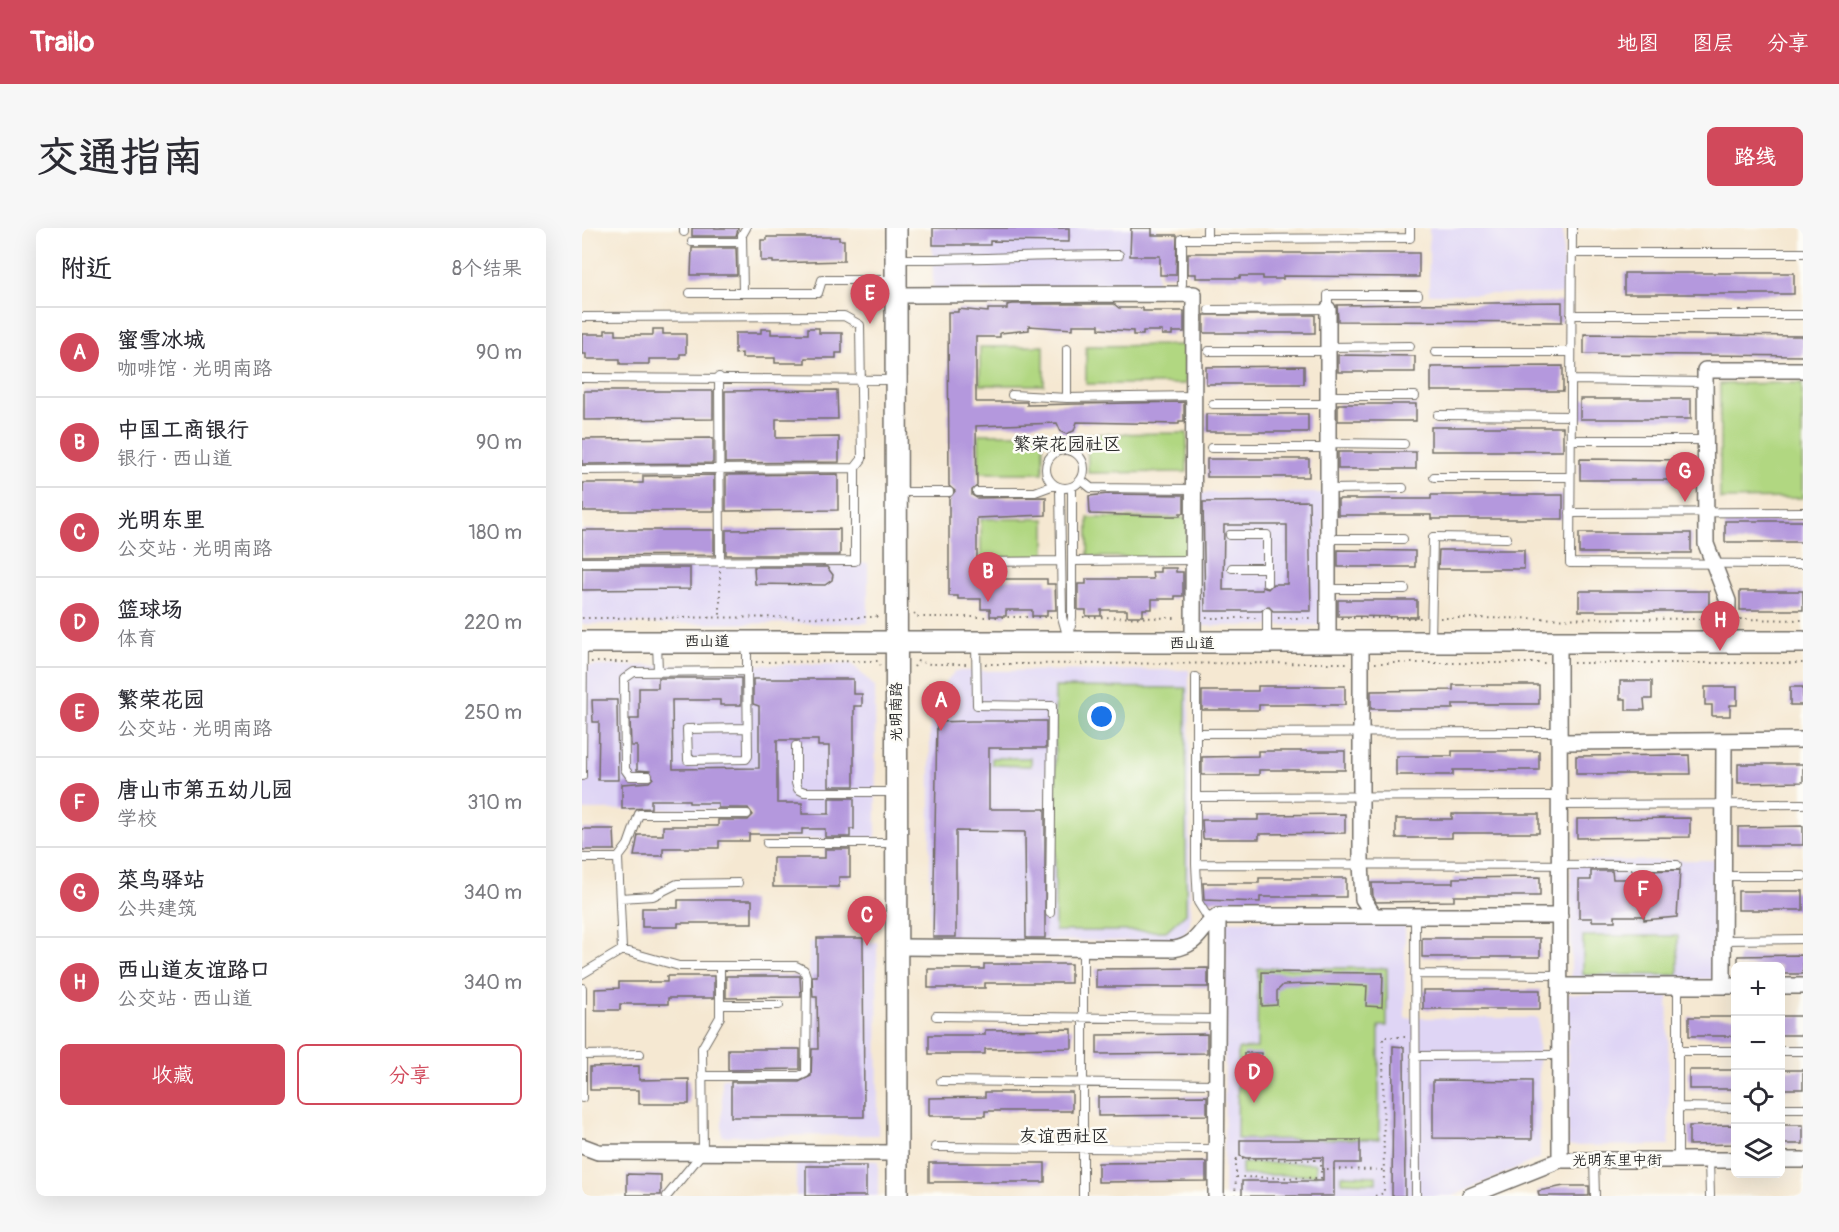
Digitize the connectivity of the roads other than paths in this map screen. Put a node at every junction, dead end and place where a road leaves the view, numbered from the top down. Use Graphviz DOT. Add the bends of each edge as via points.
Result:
graph roads {
  1 [pos="746,228"];
  2 [pos="896,228"];
  3 [pos="1207,228"];
  4 [pos="1410,228"];
  5 [pos="1572,228"];
  6 [pos="1207,239"];
  7 [pos="692,242"];
  8 [pos="742,242"];
  9 [pos="1572,253"];
  10 [pos="1803,253"];
  11 [pos="1119,255"];
  12 [pos="896,259"];
  13 [pos="1182,284"];
  14 [pos="896,288"];
  15 [pos="690,293"];
  16 [pos="743,293"];
  17 [pos="1418,295"];
  18 [pos="1209,309"];
  19 [pos="1328,309"];
  20 [pos="1571,315"];
  21 [pos="1803,315"];
  22 [pos="582,317"];
  23 [pos="1410,346"];
  24 [pos="1066,349"];
  25 [pos="1328,349"];
  26 [pos="1209,351"];
  27 [pos="1436,352"];
  28 [pos="1571,352"];
  29 [pos="1803,370"];
  30 [pos="719,377"];
  31 [pos="582,378"];
  32 [pos="861,379"];
  33 [pos="896,380"];
  34 [pos="1571,380"];
  35 [pos="1705,382"];
  36 [pos="1012,396"];
  37 [pos="1194,396"];
  38 [pos="1415,396"];
  39 [pos="1066,398"];
  40 [pos="1328,400"];
  41 [pos="1213,404"];
  42 [pos="1438,415"];
  43 [pos="1570,416"];
  44 [pos="1570,440"];
  45 [pos="1705,440"];
  46 [pos="1404,444"];
  47 [pos="1328,446"];
  48 [pos="1211,448"];
  49 [pos="855,468"];
  50 [pos="720,469"];
  51 [pos="582,470"];
  52 [pos="1434,477"];
  53 [pos="1570,477"];
  54 [pos="1081,480"];
  55 [pos="1057,486"];
  56 [pos="1072,487"];
  57 [pos="1402,488"];
  58 [pos="1194,489"];
  59 [pos="1328,489"];
  60 [pos="897,492"];
  61 [pos="949,492"];
  62 [pos="977,492"];
  63 [pos="1803,512"];
  64 [pos="1570,513"];
  65 [pos="1705,513"];
  66 [pos="1230,535"];
  67 [pos="1329,538"];
  68 [pos="1507,538"];
  69 [pos="1403,539"];
  70 [pos="1195,560"];
  71 [pos="1060,561"];
  72 [pos="1072,561"];
  73 [pos="582,562"];
  74 [pos="720,562"];
  75 [pos="985,562"];
  76 [pos="1712,564"];
  77 [pos="1803,564"];
  78 [pos="1232,568"];
  79 [pos="1267,568"];
  80 [pos="1267,583"];
  81 [pos="1328,589"];
  82 [pos="1405,589"];
  83 [pos="1267,615"];
  84 [pos="896,640"];
  85 [pos="657,641"];
  86 [pos="747,641"];
  87 [pos="582,642"];
  88 [pos="1559,642"];
  89 [pos="1727,642"];
  90 [pos="1803,642"];
  91 [pos="976,643"];
  92 [pos="1069,643"];
  93 [pos="1193,643"];
  94 [pos="1267,643"];
  95 [pos="1328,643"];
  96 [pos="1361,643"];
  97 [pos="1431,643"];
  98 [pos="658,671"];
  99 [pos="747,671"];
  100 [pos="1196,677"];
  101 [pos="583,716"];
  102 [pos="747,728"];
  103 [pos="1360,732"];
  104 [pos="1196,733"];
  105 [pos="1560,737"];
  106 [pos="1803,740"];
  107 [pos="1724,741"];
  108 [pos="796,746"];
  109 [pos="582,776"];
  110 [pos="648,776"];
  111 [pos="896,792"];
  112 [pos="1196,797"];
  113 [pos="1360,797"];
  114 [pos="1559,801"];
  115 [pos="1724,804"];
  116 [pos="1803,804"];
  117 [pos="747,814"];
  118 [pos="767,843"];
  119 [pos="896,843"];
  120 [pos="582,858"];
  121 [pos="618,858"];
  122 [pos="1361,863"];
  123 [pos="1560,863"];
  124 [pos="1196,864"];
  125 [pos="1677,865"];
  126 [pos="1723,876"];
  127 [pos="1803,876"];
  128 [pos="738,883"];
  129 [pos="620,898"];
  130 [pos="1050,913"];
  131 [pos="1374,916"];
  132 [pos="1415,916"];
  133 [pos="1560,916"];
  134 [pos="1214,918"];
  135 [pos="1803,939"];
  136 [pos="1723,940"];
  137 [pos="897,947"];
  138 [pos="1083,948"];
  139 [pos="622,950"];
  140 [pos="720,966"];
  141 [pos="582,974"];
  142 [pos="1415,974"];
  143 [pos="1560,980"];
  144 [pos="1678,986"];
  145 [pos="1729,986"];
  146 [pos="1785,986"];
  147 [pos="1803,986"];
  148 [pos="582,988"];
  149 [pos="720,1005"];
  150 [pos="779,1005"];
  151 [pos="936,1016"];
  152 [pos="1083,1017"];
  153 [pos="1217,1018"];
  154 [pos="1678,1051"];
  155 [pos="1731,1051"];
  156 [pos="1785,1051"];
  157 [pos="1803,1051"];
  158 [pos="640,1054"];
  159 [pos="583,1055"];
  160 [pos="1560,1055"];
  161 [pos="1415,1056"];
  162 [pos="702,1076"];
  163 [pos="942,1081"];
  164 [pos="1083,1083"];
  165 [pos="1217,1084"];
  166 [pos="582,1098"];
  167 [pos="1677,1107"];
  168 [pos="1731,1108"];
  169 [pos="1785,1108"];
  170 [pos="1803,1108"];
  171 [pos="582,1146"];
  172 [pos="935,1146"];
  173 [pos="1083,1148"];
  174 [pos="1216,1149"];
  175 [pos="703,1152"];
  176 [pos="897,1153"];
  177 [pos="1560,1160"];
  178 [pos="1594,1160"];
  179 [pos="1678,1160"];
  180 [pos="1710,1160"];
  181 [pos="1731,1160"];
  182 [pos="1785,1160"];
  183 [pos="1803,1160"];
  184 [pos="666,1196"];
  185 [pos="897,1196"];
  186 [pos="1083,1196"];
  187 [pos="1216,1196"];
  188 [pos="1416,1196"];
  189 [pos="1470,1196"];
  190 [pos="1595,1196"];
  191 [pos="1710,1196"];
  1 -- 8 [label="lane"];
  2 -- 12 [label="street, 光明南路"];
  3 -- 6 [label="lane"];
  4 -- 6 [label="lane" via="1410,238"];
  5 -- 9 [label="lane"];
  6 -- 13 [label="lane" via="1182,239"];
  7 -- 8 [label="lane"];
  8 -- 16 [label="lane"];
  9 -- 10 [label="lane"];
  9 -- 20 [label="lane"];
  11 -- 12 [label="lane"];
  12 -- 14 [label="street, 光明南路"];
  14 -- 16 [label="lane" via="822,280 818,293"];
  14 -- 33 [label="street, 光明南路"];
  14 -- 37 [label="street" via="1194,294"];
  15 -- 16 [label="lane"];
  17 -- 19 [label="lane" via="1328,295"];
  18 -- 19 [label="lane"];
  19 -- 25 [label="street"];
  20 -- 21 [label="lane"];
  20 -- 28 [label="lane"];
  22 -- 32 [label="lane" via="844,316 860,326"];
  23 -- 25 [label="lane"];
  24 -- 39 [label="lane"];
  25 -- 26 [label="lane"];
  25 -- 40 [label="street"];
  27 -- 28 [label="lane"];
  28 -- 34 [label="lane"];
  29 -- 35 [label="street" via="1705,370"];
  30 -- 31 [label="lane"];
  30 -- 32 [label="lane"];
  30 -- 50 [label="lane"];
  32 -- 33 [label="lane"];
  32 -- 49 [label="lane" via="862,459"];
  33 -- 60 [label="street, 光明南路"];
  34 -- 35 [label="lane"];
  34 -- 43 [label="lane"];
  35 -- 45 [label="street"];
  36 -- 39 [label="lane"];
  37 -- 39 [label="lane"];
  37 -- 58 [label="street"];
  38 -- 40 [label="lane"];
  40 -- 41 [label="lane"];
  40 -- 47 [label="street"];
  42 -- 43 [label="lane"];
  43 -- 44 [label="lane"];
  44 -- 45 [label="lane"];
  44 -- 53 [label="lane"];
  45 -- 65 [label="street"];
  46 -- 47 [label="lane"];
  47 -- 48 [label="lane"];
  47 -- 59 [label="street"];
  49 -- 50 [label="lane"];
  49 -- 74 [label="lane" via="855,561"];
  50 -- 51 [label="lane"];
  50 -- 74 [label="lane"];
  52 -- 53 [label="lane"];
  53 -- 64 [label="lane"];
  54 -- 55 [label="lane" via="1084,468 1080,456 1062,450 1051,456 1046,468"];
  54 -- 56 [label="lane"];
  54 -- 58 [label="lane" via="1091,488"];
  55 -- 56 [label="lane"];
  55 -- 62 [label="lane" via="1035,492"];
  55 -- 71 [label="lane"];
  56 -- 72 [label="lane"];
  57 -- 59 [label="lane"];
  58 -- 70 [label="street"];
  59 -- 67 [label="street"];
  60 -- 61 [label="lane"];
  60 -- 84 [label="street, 光明南路"];
  63 -- 65 [label="lane"];
  64 -- 65 [label="lane"];
  64 -- 76 [label="lane" via="1570,563"];
  65 -- 76 [label="street" via="1706,544"];
  66 -- 79 [label="lane" via="1267,535"];
  67 -- 69 [label="lane"];
  67 -- 81 [label="street"];
  68 -- 97 [label="lane" via="1433,537"];
  70 -- 72 [label="lane"];
  70 -- 93 [label="street"];
  71 -- 75 [label="lane"];
  71 -- 92 [label="lane" via="1062,617"];
  72 -- 92 [label="lane"];
  73 -- 74 [label="lane"];
  76 -- 77 [label="lane"];
  76 -- 89 [label="street" via="1725,588"];
  78 -- 79 [label="lane"];
  79 -- 80 [label="lane"];
  81 -- 82 [label="lane"];
  81 -- 95 [label="street"];
  83 -- 94 [label="lane"];
  84 -- 86 [label="street, 西山道"];
  84 -- 91 [label="street, 西山道"];
  84 -- 111 [label="street, 光明南路"];
  85 -- 86 [label="street, 西山道"];
  85 -- 87 [label="street, 西山道"];
  85 -- 98 [label="lane"];
  86 -- 99 [label="lane"];
  87 -- 101 [label="lane"];
  88 -- 89 [label="street, 西山道"];
  88 -- 97 [label="street, 西山道"];
  88 -- 105 [label="street"];
  89 -- 90 [label="street, 西山道"];
  91 -- 92 [label="street, 西山道"];
  91 -- 130 [label="lane" via="977,705 1052,706"];
  92 -- 93 [label="street, 西山道"];
  93 -- 94 [label="street, 西山道"];
  94 -- 95 [label="street, 西山道"];
  95 -- 96 [label="street, 西山道"];
  96 -- 97 [label="street, 西山道"];
  96 -- 103 [label="street"];
  98 -- 99 [label="lane"];
  98 -- 110 [label="lane" via="634,672 624,679 625,769 630,776"];
  99 -- 102 [label="lane"];
  100 -- 104 [label="lane"];
  101 -- 109 [label="lane"];
  102 -- 102 [label="lane" via="746,759 688,760 687,729"];
  103 -- 104 [label="lane"];
  103 -- 105 [label="lane"];
  103 -- 113 [label="street"];
  104 -- 112 [label="lane"];
  105 -- 107 [label="street"];
  105 -- 114 [label="street"];
  106 -- 107 [label="street"];
  107 -- 115 [label="street"];
  108 -- 111 [label="lane" via="796,783 804,792"];
  111 -- 119 [label="street, 光明南路"];
  112 -- 113 [label="lane"];
  112 -- 124 [label="lane"];
  113 -- 114 [label="lane"];
  113 -- 122 [label="street"];
  114 -- 115 [label="lane"];
  114 -- 123 [label="street"];
  115 -- 116 [label="lane"];
  115 -- 126 [label="street"];
  117 -- 121 [label="lane" via="639,814 628,845"];
  118 -- 119 [label="lane"];
  119 -- 137 [label="street, 光明南路"];
  120 -- 121 [label="lane"];
  121 -- 129 [label="lane"];
  122 -- 123 [label="lane"];
  122 -- 124 [label="lane"];
  122 -- 131 [label="street" via="1363,899"];
  123 -- 125 [label="lane"];
  123 -- 133 [label="street"];
  124 -- 134 [label="lane" via="1198,902"];
  126 -- 127 [label="lane"];
  126 -- 136 [label="street"];
  128 -- 129 [label="lane" via="677,884 653,896"];
  129 -- 139 [label="lane"];
  131 -- 132 [label="street"];
  131 -- 134 [label="street"];
  132 -- 133 [label="street"];
  132 -- 142 [label="lane"];
  133 -- 143 [label="street"];
  134 -- 138 [label="street" via="1196,942 1188,946"];
  134 -- 153 [label="street"];
  135 -- 136 [label="lane"];
  136 -- 145 [label="street"];
  137 -- 138 [label="street"];
  137 -- 176 [label="street, 光明南路"];
  138 -- 152 [label="lane"];
  139 -- 140 [label="lane" via="679,966"];
  139 -- 141 [label="lane"];
  140 -- 149 [label="lane"];
  140 -- 162 [label="lane" via="796,966 804,970 806,1073"];
  142 -- 143 [label="lane"];
  142 -- 161 [label="lane"];
  143 -- 144 [label="street"];
  143 -- 160 [label="street"];
  144 -- 145 [label="street"];
  144 -- 154 [label="lane"];
  146 -- 147 [label="street"];
  148 -- 159 [label="lane"];
  149 -- 150 [label="lane"];
  149 -- 162 [label="lane" via="720,1017 702,1048"];
  151 -- 152 [label="lane"];
  152 -- 153 [label="lane"];
  152 -- 164 [label="lane"];
  153 -- 165 [label="street"];
  154 -- 155 [label="lane"];
  154 -- 167 [label="lane"];
  156 -- 157 [label="lane"];
  158 -- 159 [label="lane"];
  159 -- 166 [label="lane"];
  160 -- 161 [label="lane"];
  160 -- 177 [label="street"];
  161 -- 188 [label="lane"];
  162 -- 175 [label="lane"];
  163 -- 164 [label="lane"];
  164 -- 165 [label="lane"];
  164 -- 173 [label="lane"];
  165 -- 174 [label="street"];
  167 -- 168 [label="lane"];
  167 -- 179 [label="lane"];
  169 -- 170 [label="lane"];
  171 -- 175 [label="street" via="598,1152"];
  172 -- 173 [label="lane"];
  173 -- 174 [label="lane"];
  173 -- 186 [label="lane"];
  174 -- 187 [label="street"];
  175 -- 176 [label="street"];
  175 -- 184 [label="lane"];
  176 -- 185 [label="street, 光明南路"];
  177 -- 178 [label="street, 光明东里中街"];
  177 -- 189 [label="street, 光明东里中街"];
  178 -- 179 [label="street, 光明东里中街"];
  178 -- 190 [label="lane"];
  179 -- 180 [label="street, 光明东里中街"];
  180 -- 181 [label="street, 光明东里中街"];
  180 -- 191 [label="lane"];
  182 -- 183 [label="street"];
}
